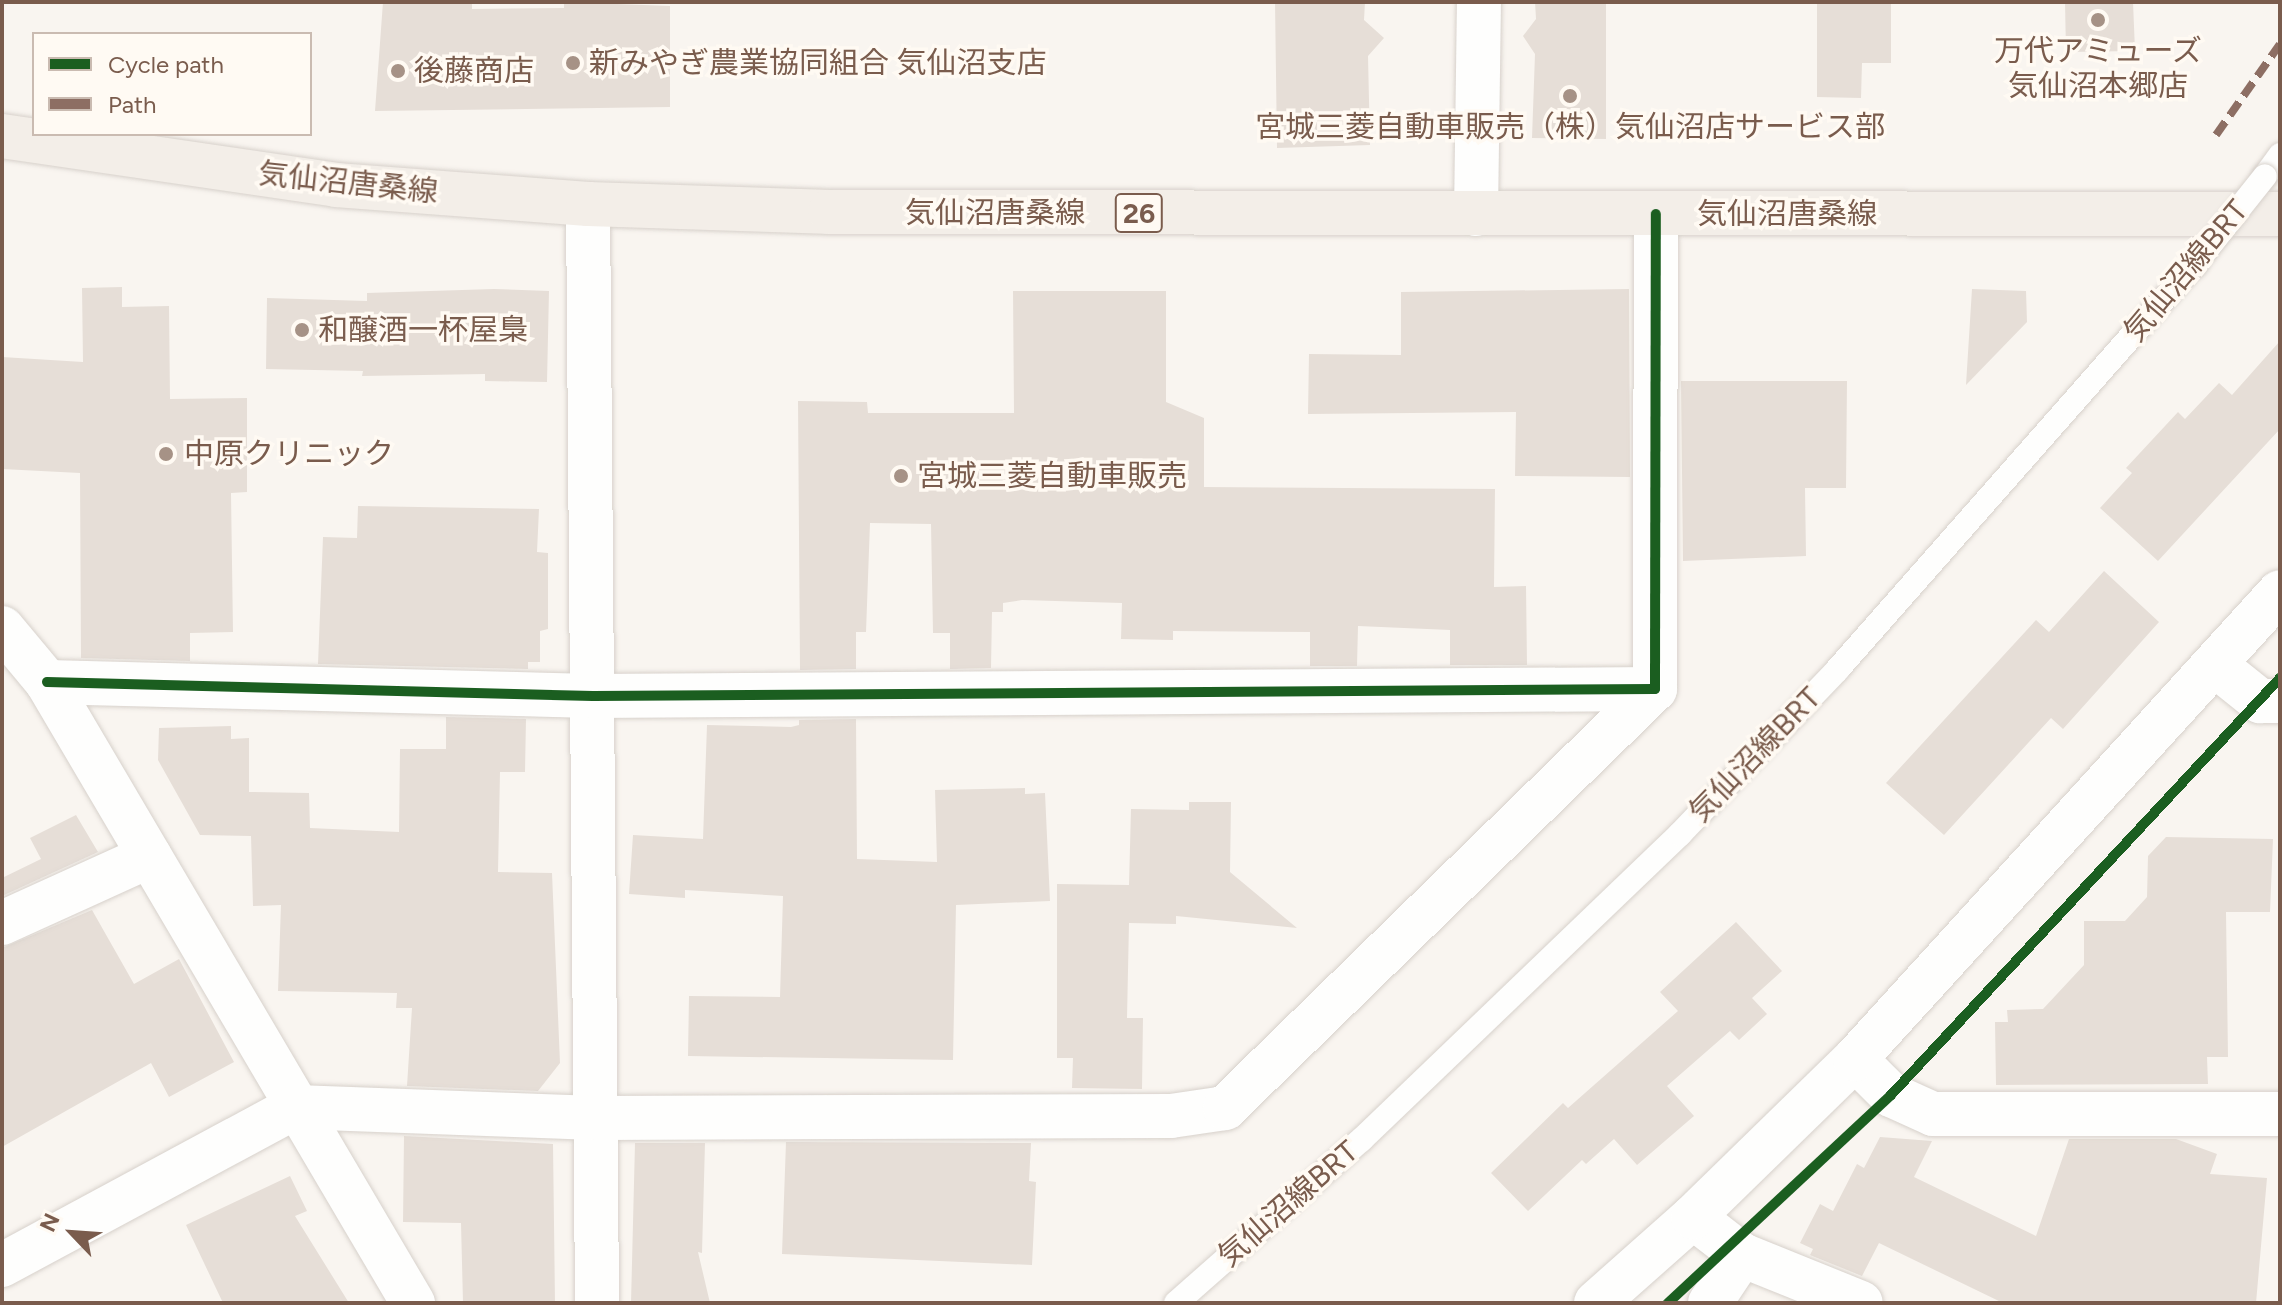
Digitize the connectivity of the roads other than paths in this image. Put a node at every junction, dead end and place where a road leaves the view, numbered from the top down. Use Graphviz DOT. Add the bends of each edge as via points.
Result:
graph roads {
  1 [pos="1479,2"];
  2 [pos="2,136"];
  3 [pos="2280,155"];
  4 [pos="2272,195"];
  5 [pos="588,204"];
  6 [pos="1476,214"];
  7 [pos="1656,214"];
  8 [pos="2280,592"];
  9 [pos="2,628"];
  10 [pos="2215,665"];
  11 [pos="47,682"];
  12 [pos="1655,689"];
  13 [pos="593,696"];
  14 [pos="2280,701"];
  15 [pos="150,856"];
  16 [pos="2,923"];
  17 [pos="1855,1059"];
  18 [pos="296,1107"];
  19 [pos="2280,1114"];
  20 [pos="596,1118"];
  21 [pos="1693,1217"];
  22 [pos="1742,1255"];
  23 [pos="2,1265"];
  24 [pos="413,1303"];
  25 [pos="597,1303"];
  26 [pos="1176,1303"];
  27 [pos="1596,1303"];
  28 [pos="1710,1303"];
  29 [pos="1861,1303"];
  1 -- 6 [label="street"];
  2 -- 5 [label="main road, 気仙沼唐桑線 / 26" via="336,185"];
  3 -- 4 [label="lane, 気仙沼線BRT"];
  4 -- 7 [label="main road, 気仙沼唐桑線 / 26"];
  4 -- 26 [label="lane, 気仙沼線BRT, bridge" via="2195,264 1837,670 1680,834 1384,1119"];
  5 -- 6 [label="main road, 気仙沼唐桑線 / 26" via="830,212"];
  5 -- 13 [label="street"];
  6 -- 7 [label="main road, 気仙沼唐桑線 / 26"];
  7 -- 12 [label="street"];
  8 -- 10 [label="street"];
  9 -- 11 [label="street"];
  10 -- 14 [label="street" via="2260,701"];
  10 -- 17 [label="street"];
  11 -- 13 [label="street"];
  11 -- 15 [label="street"];
  12 -- 13 [label="street"];
  12 -- 20 [label="street" via="1225,1108 1171,1116"];
  13 -- 20 [label="street"];
  15 -- 16 [label="street"];
  15 -- 18 [label="street"];
  17 -- 19 [label="street" via="1891,1095 1933,1114"];
  17 -- 21 [label="street"];
  18 -- 20 [label="street"];
  18 -- 23 [label="street"];
  18 -- 24 [label="street"];
  20 -- 25 [label="street"];
  21 -- 22 [label="street"];
  21 -- 27 [label="street"];
  22 -- 28 [label="street"];
  22 -- 29 [label="street"];
}
